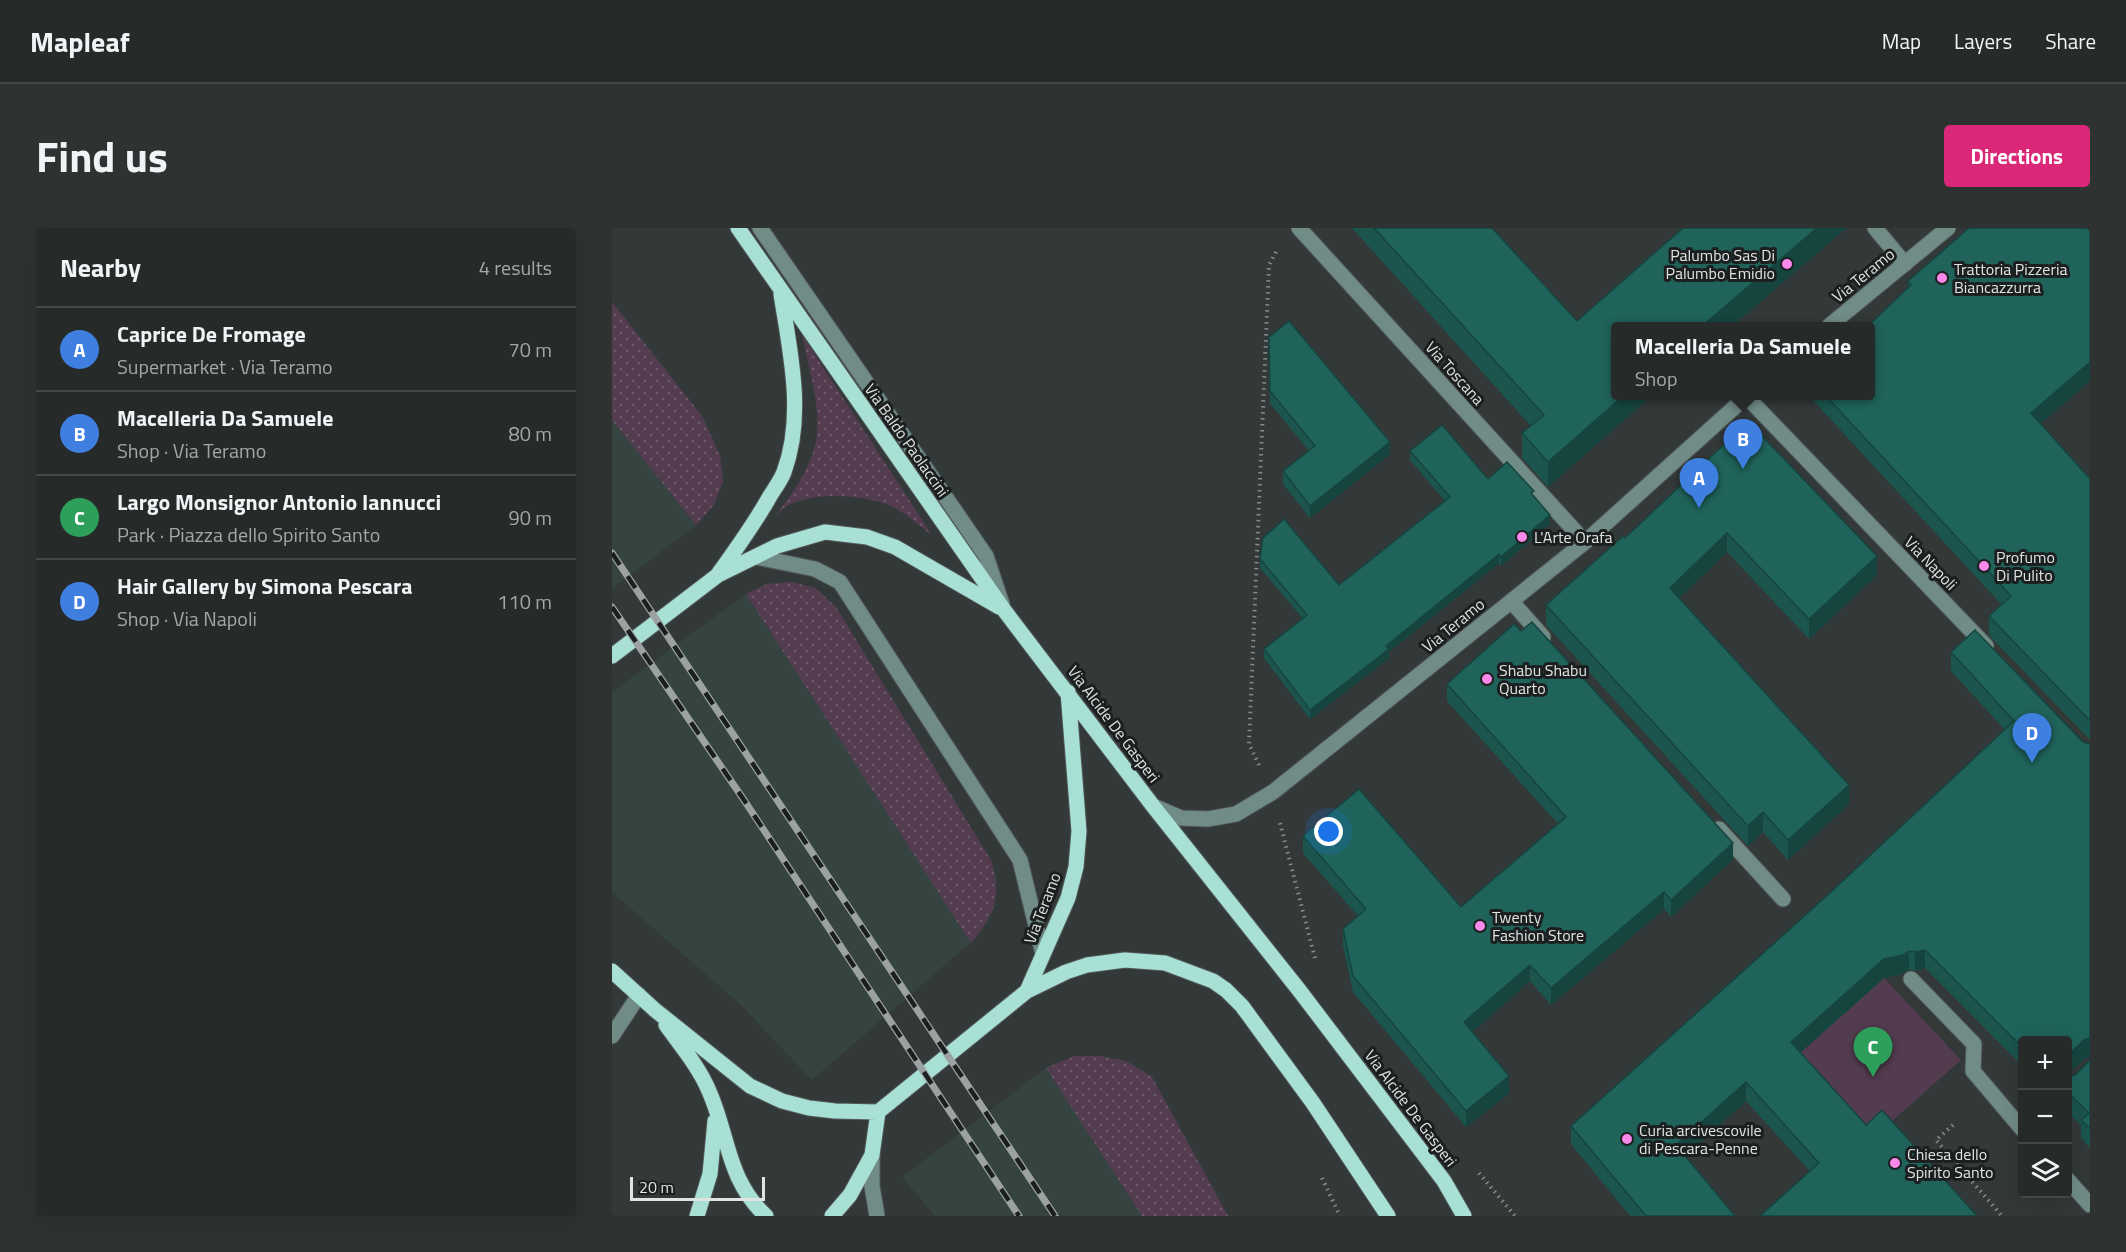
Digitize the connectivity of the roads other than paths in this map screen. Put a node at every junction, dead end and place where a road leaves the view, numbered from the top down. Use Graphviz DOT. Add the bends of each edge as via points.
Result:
graph roads {
  1 [pos="738,228"];
  2 [pos="760,228"];
  3 [pos="1299,228"];
  4 [pos="1875,228"];
  5 [pos="1948,228"];
  6 [pos="1905,264"];
  7 [pos="780,291"];
  8 [pos="1835,322"];
  9 [pos="1742,400"];
  10 [pos="1750,400"];
  11 [pos="1585,542"];
  12 [pos="756,557"];
  13 [pos="718,575"];
  14 [pos="1510,602"];
  15 [pos="1004,610"];
  16 [pos="1551,645"];
  17 [pos="612,656"];
  18 [pos="2000,661"];
  19 [pos="1068,693"];
  20 [pos="1153,806"];
  21 [pos="1711,820"];
  22 [pos="1783,899"];
  23 [pos="1043,954"];
  24 [pos="612,971"];
  25 [pos="1911,979"];
  26 [pos="1027,991"];
  27 [pos="639,994"];
  28 [pos="655,1010"];
  29 [pos="612,1036"];
  30 [pos="716,1109"];
  31 [pos="878,1112"];
  32 [pos="2018,1123"];
  33 [pos="872,1155"];
  34 [pos="2072,1185"];
  35 [pos="2090,1205"];
  36 [pos="697,1216"];
  37 [pos="766,1216"];
  38 [pos="832,1216"];
  39 [pos="877,1216"];
  40 [pos="1388,1216"];
  41 [pos="1464,1216"];
  1 -- 7 [label="main road, Via Baldo Paolaccini"];
  2 -- 15 [label="street" via="986,556"];
  3 -- 11 [label="street, Via Toscana"];
  4 -- 6 [label="street"];
  5 -- 6 [label="street, Via Teramo"];
  6 -- 8 [label="street, Via Teramo"];
  7 -- 13 [label="main road, Via Baldo Paolaccini" via="793,370 792,443 783,473 754,525"];
  7 -- 15 [label="main road, Via Baldo Paolaccini"];
  9 -- 11 [label="street, Via Teramo"];
  10 -- 18 [label="street, Via Napoli"];
  11 -- 14 [label="street, Via Teramo"];
  12 -- 13 [label="main road, Via Alcide De Gasperi"];
  12 -- 15 [label="main road, Via Alcide De Gasperi" via="777,546 825,532 867,537 895,547"];
  12 -- 23 [label="street" via="815,569 840,582 1020,860"];
  13 -- 17 [label="main road, Via Alcide De Gasperi"];
  14 -- 16 [label="street"];
  14 -- 20 [label="street, Via Teramo" via="1272,792 1236,814 1209,819 1181,818"];
  15 -- 19 [label="main road, Via Alcide De Gasperi"];
  19 -- 20 [label="main road, Via Alcide De Gasperi"];
  19 -- 23 [label="main road, Via Teramo" via="1079,831 1076,867 1068,898"];
  20 -- 41 [label="main road, Via Alcide De Gasperi" via="1379,1095 1444,1181"];
  21 -- 22 [label="street"];
  23 -- 26 [label="main road, Via Teramo"];
  24 -- 27 [label="main road"];
  25 -- 32 [label="street" via="1974,1044 1973,1071"];
  26 -- 31 [label="main road, Via Teramo"];
  26 -- 40 [label="main road, Via Teramo" via="1087,965 1125,960 1165,963 1226,990 1257,1024"];
  27 -- 28 [label="main road"];
  27 -- 29 [label="street"];
  28 -- 30 [label="main road" via="703,1076"];
  28 -- 31 [label="main road" via="750,1086 782,1101 835,1111"];
  30 -- 36 [label="main road" via="713,1160"];
  30 -- 37 [label="main road" via="739,1182"];
  31 -- 33 [label="main road"];
  33 -- 38 [label="main road" via="850,1195"];
  33 -- 39 [label="street"];
  34 -- 35 [label="street"];
}
